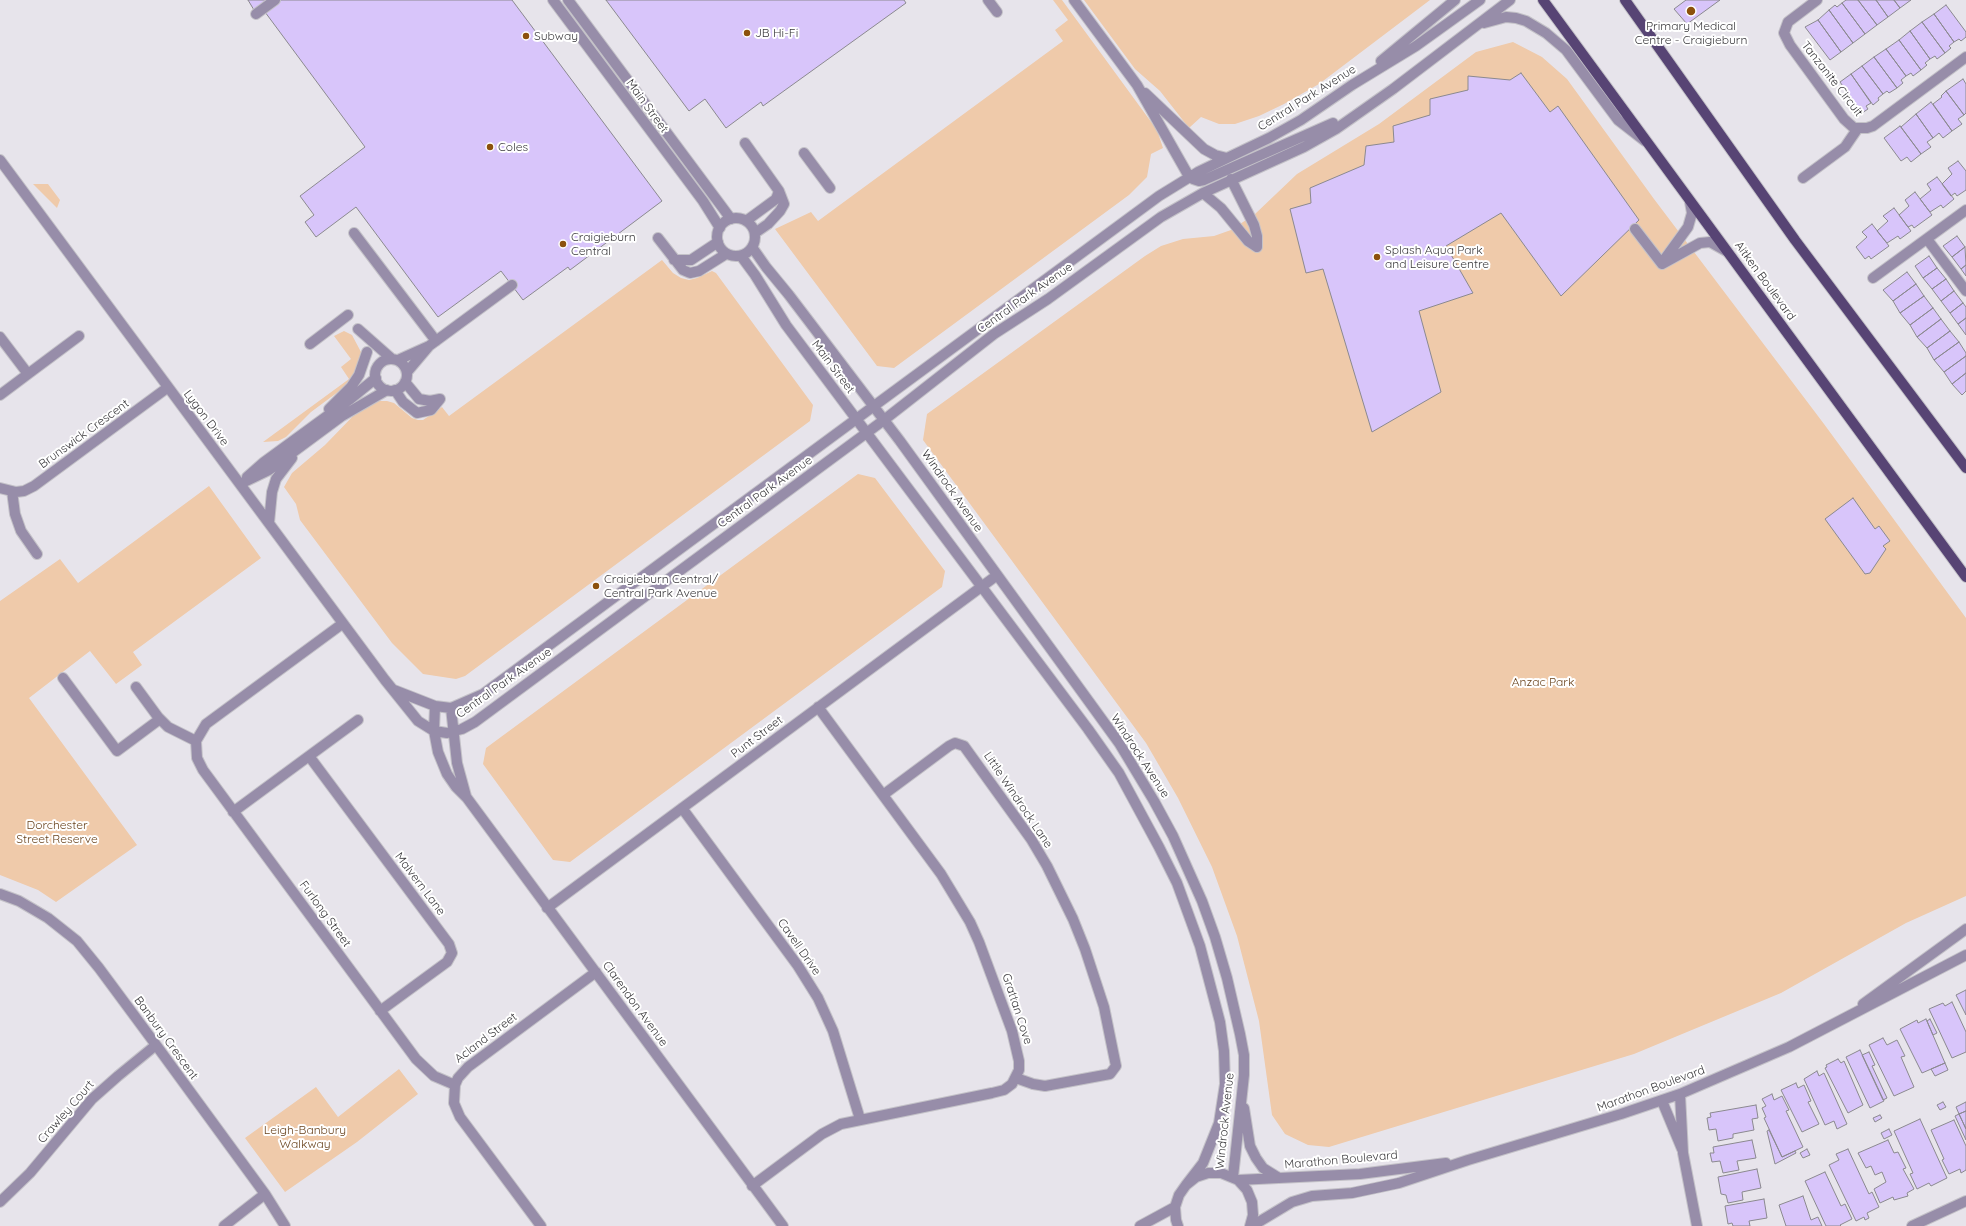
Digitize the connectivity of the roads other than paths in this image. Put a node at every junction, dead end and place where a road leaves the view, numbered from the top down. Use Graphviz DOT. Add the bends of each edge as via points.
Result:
graph roads {
  1 [pos="275,0"];
  2 [pos="553,0"];
  3 [pos="568,0"];
  4 [pos="988,0"];
  5 [pos="1074,0"];
  6 [pos="1455,0"];
  7 [pos="1480,0"];
  8 [pos="1510,0"];
  9 [pos="1543,0"];
  10 [pos="1625,0"];
  11 [pos="1817,0"];
  12 [pos="997,12"];
  13 [pos="256,14"];
  14 [pos="1480,24"];
  15 [pos="1966,57"];
  16 [pos="1137,85"];
  17 [pos="1352,85"];
  18 [pos="1363,110"];
  19 [pos="1858,128"];
  20 [pos="1646,142"];
  21 [pos="745,143"];
  22 [pos="804,153"];
  23 [pos="1227,158"];
  24 [pos="0,160"];
  25 [pos="1191,176"];
  26 [pos="1803,178"];
  27 [pos="1231,179"];
  28 [pos="830,188"];
  29 [pos="779,191"];
  30 [pos="1203,193"];
  31 [pos="1690,202"];
  32 [pos="1966,210"];
  33 [pos="731,219"];
  34 [pos="746,221"];
  35 [pos="720,228"];
  36 [pos="1635,229"];
  37 [pos="755,233"];
  38 [pos="354,234"];
  39 [pos="658,238"];
  40 [pos="1927,239"];
  41 [pos="718,242"];
  42 [pos="752,247"];
  43 [pos="1726,251"];
  44 [pos="726,254"];
  45 [pos="741,256"];
  46 [pos="674,260"];
  47 [pos="1662,264"];
  48 [pos="1873,278"];
  49 [pos="512,285"];
  50 [pos="1966,291"];
  51 [pos="348,315"];
  52 [pos="79,336"];
  53 [pos="0,337"];
  54 [pos="310,344"];
  55 [pos="433,344"];
  56 [pos="367,352"];
  57 [pos="395,359"];
  58 [pos="28,374"];
  59 [pos="376,374"];
  60 [pos="406,377"];
  61 [pos="167,388"];
  62 [pos="391,390"];
  63 [pos="0,394"];
  64 [pos="872,406"];
  65 [pos="856,419"];
  66 [pos="884,420"];
  67 [pos="867,432"];
  68 [pos="303,434"];
  69 [pos="302,446"];
  70 [pos="1966,468"];
  71 [pos="240,484"];
  72 [pos="0,488"];
  73 [pos="12,491"];
  74 [pos="269,523"];
  75 [pos="37,554"];
  76 [pos="996,576"];
  77 [pos="1966,577"];
  78 [pos="982,587"];
  79 [pos="342,624"];
  80 [pos="63,678"];
  81 [pos="136,687"];
  82 [pos="394,690"];
  83 [pos="436,706"];
  84 [pos="451,708"];
  85 [pos="818,708"];
  86 [pos="160,719"];
  87 [pos="358,720"];
  88 [pos="434,731"];
  89 [pos="454,731"];
  90 [pos="196,741"];
  91 [pos="309,756"];
  92 [pos="883,795"];
  93 [pos="467,798"];
  94 [pos="682,808"];
  95 [pos="233,812"];
  96 [pos="0,894"];
  97 [pos="548,908"];
  98 [pos="1966,929"];
  99 [pos="1966,955"];
  100 [pos="596,972"];
  101 [pos="380,1011"];
  102 [pos="1836,1023"];
  103 [pos="156,1045"];
  104 [pos="1016,1078"];
  105 [pos="455,1085"];
  106 [pos="1680,1094"];
  107 [pos="1242,1100"];
  108 [pos="1662,1101"];
  109 [pos="860,1119"];
  110 [pos="1683,1153"];
  111 [pos="1468,1160"];
  112 [pos="1235,1178"];
  113 [pos="1279,1178"];
  114 [pos="1186,1185"];
  115 [pos="752,1186"];
  116 [pos="265,1194"];
  117 [pos="1966,1201"];
  118 [pos="0,1202"];
  119 [pos="1175,1207"];
  120 [pos="224,1226"];
  121 [pos="286,1226"];
  122 [pos="541,1226"];
  123 [pos="782,1226"];
  124 [pos="1140,1226"];
  125 [pos="1178,1226"];
  126 [pos="1251,1226"];
  127 [pos="1697,1226"];
  128 [pos="1912,1226"];
  1 -- 13 [label="street"];
  2 -- 35 [label="street, Main Street"];
  3 -- 33 [label="street, Main Street"];
  4 -- 12 [label="street"];
  5 -- 16 [label="street"];
  6 -- 17 [label="street"];
  7 -- 17 [label="street, Central Park Avenue" via="1416,46"];
  8 -- 14 [label="street, Central Park Avenue"];
  9 -- 20 [label="main road, Aitken Boulevard"];
  10 -- 70 [label="main road" via="1795,240"];
  11 -- 19 [label="street, Tanzanite Circuit" via="1791,19 1784,33 1844,119 1850,126"];
  14 -- 18 [label="street, Central Park Avenue"];
  14 -- 20 [label="street" via="1516,18 1546,33 1566,50 1618,120"];
  15 -- 19 [label="street, Tanzanite Circuit" via="1881,121 1867,128"];
  16 -- 23 [label="street" via="1204,149"];
  16 -- 25 [label="street"];
  17 -- 23 [label="street, Central Park Avenue" via="1301,120"];
  18 -- 25 [label="street" via="1204,180 1199,181"];
  18 -- 27 [label="street, Central Park Avenue" via="1304,147"];
  19 -- 26 [label="street" via="1845,147"];
  20 -- 31 [label="main road, Aitken Boulevard"];
  21 -- 29 [label="street"];
  22 -- 28 [label="street"];
  23 -- 25 [label="street, Central Park Avenue"];
  24 -- 61 [label="street, Lygon Drive"];
  25 -- 64 [label="street, Central Park Avenue" via="1159,196"];
  27 -- 30 [label="street, Central Park Avenue"];
  27 -- 30 [label="street" via="1254,225 1257,248 1248,241 1221,208"];
  29 -- 34 [label="street" via="776,199"];
  29 -- 37 [label="street" via="784,204 768,224"];
  30 -- 66 [label="street, Central Park Avenue" via="1161,217 1048,299 994,334"];
  31 -- 43 [label="main road, Aitken Boulevard"];
  31 -- 47 [label="street" via="1692,213 1688,227"];
  32 -- 40 [label="street"];
  33 -- 34 [label="street"];
  33 -- 35 [label="street"];
  34 -- 37 [label="street"];
  35 -- 41 [label="street" via="717,232"];
  36 -- 47 [label="street"];
  37 -- 42 [label="street"];
  38 -- 55 [label="street"];
  39 -- 46 [label="street"];
  40 -- 48 [label="street"];
  40 -- 50 [label="street"];
  41 -- 44 [label="street"];
  41 -- 46 [label="street" via="691,260"];
  42 -- 45 [label="street"];
  42 -- 64 [label="street, Main Street"];
  43 -- 47 [label="street" via="1710,242 1700,243"];
  43 -- 77 [label="main road, Aitken Boulevard"];
  44 -- 45 [label="street"];
  44 -- 46 [label="street" via="699,271 690,273 683,270"];
  45 -- 65 [label="street, Main Street" via="786,325"];
  49 -- 55 [label="street"];
  51 -- 54 [label="street"];
  52 -- 58 [label="street"];
  53 -- 58 [label="street"];
  55 -- 57 [label="street"];
  55 -- 60 [label="street"];
  56 -- 57 [label="street" via="358,329"];
  56 -- 59 [label="street"];
  56 -- 68 [label="street" via="359,375 351,387"];
  57 -- 59 [label="street" via="382,362"];
  57 -- 60 [label="street" via="405,367"];
  58 -- 63 [label="street"];
  59 -- 62 [label="street" via="380,386"];
  59 -- 68 [label="street"];
  60 -- 62 [label="street"];
  60 -- 62 [label="street" via="419,399 440,399 431,410 417,413"];
  61 -- 71 [label="street, Lygon Drive"];
  61 -- 73 [label="street, Brunswick Crescent" via="34,486 24,491"];
  62 -- 69 [label="street" via="364,402"];
  64 -- 65 [label="street, Central Park Avenue"];
  64 -- 66 [label="street, Windrock Avenue"];
  65 -- 67 [label="street, Main Street"];
  65 -- 84 [label="street, Central Park Avenue" via="483,694"];
  66 -- 67 [label="street, Central Park Avenue"];
  66 -- 76 [label="street, Windrock Avenue"];
  67 -- 78 [label="street, Windrock Avenue"];
  67 -- 89 [label="street, Central Park Avenue" via="475,722"];
  68 -- 71 [label="street" via="264,462"];
  69 -- 71 [label="street" via="269,470"];
  69 -- 74 [label="street" via="276,479"];
  71 -- 74 [label="street, Lygon Drive"];
  72 -- 73 [label="street, Brunswick Crescent"];
  73 -- 75 [label="street" via="15,514 21,531"];
  74 -- 79 [label="street, Lygon Drive"];
  76 -- 78 [label="street, Punt Street"];
  76 -- 107 [label="street, Windrock Avenue" via="1119,743 1154,801 1188,867 1227,978 1240,1034 1244,1055"];
  78 -- 85 [label="street, Punt Street"];
  78 -- 114 [label="street, Windrock Avenue" via="1119,773 1177,883 1200,946 1220,1022 1225,1084 1219,1123 1210,1148 1203,1163"];
  79 -- 82 [label="street, Lygon Drive"];
  79 -- 90 [label="street" via="212,719"];
  80 -- 86 [label="street" via="117,751"];
  81 -- 86 [label="street"];
  82 -- 83 [label="street, Central Park Avenue"];
  82 -- 88 [label="street" via="418,721"];
  83 -- 84 [label="street, Central Park Avenue"];
  83 -- 88 [label="street, Clarendon Avenue"];
  84 -- 89 [label="street, Clarendon Avenue"];
  85 -- 92 [label="street, Grattan Cove"];
  85 -- 94 [label="street, Punt Street"];
  86 -- 90 [label="street" via="168,727"];
  87 -- 91 [label="street"];
  88 -- 89 [label="street, Central Park Avenue"];
  88 -- 93 [label="street, Clarendon Avenue" via="438,752 447,774"];
  89 -- 93 [label="street, Clarendon Avenue" via="457,763"];
  90 -- 95 [label="street, Furlong Street" via="199,763"];
  91 -- 95 [label="street"];
  91 -- 101 [label="street, Malvern Lane" via="452,949 451,958 443,966"];
  92 -- 104 [label="street, Grattan Cove" via="941,874 980,942 1012,1031 1019,1061"];
  92 -- 104 [label="street, Little Windrock Lane" via="949,746 955,743 964,746 1031,839 1070,913 1104,1007 1116,1066 1110,1074 1045,1086"];
  93 -- 97 [label="street, Clarendon Avenue"];
  94 -- 97 [label="street, Punt Street"];
  94 -- 109 [label="street, Cavell Drive" via="798,966 818,998 833,1031"];
  95 -- 101 [label="street, Furlong Street"];
  96 -- 103 [label="street, Banbury Crescent" via="19,901 48,918 77,941"];
  97 -- 100 [label="street, Clarendon Avenue"];
  98 -- 102 [label="street, Marathon Boulevard"];
  99 -- 102 [label="street, Marathon Boulevard"];
  100 -- 105 [label="street, Acland Street" via="468,1067"];
  100 -- 115 [label="street, Clarendon Avenue"];
  101 -- 105 [label="street, Furlong Street" via="425,1069"];
  102 -- 106 [label="street, Marathon Boulevard" via="1743,1068"];
  103 -- 116 [label="street, Banbury Crescent"];
  103 -- 118 [label="street, Crawley Court" via="92,1099 30,1173"];
  104 -- 109 [label="street" via="1004,1090"];
  105 -- 122 [label="street" via="454,1103 460,1117"];
  106 -- 108 [label="street, Marathon Boulevard"];
  106 -- 110 [label="street"];
  107 -- 112 [label="street, Windrock Avenue" via="1235,1144"];
  107 -- 113 [label="street" via="1250,1146 1263,1168"];
  108 -- 110 [label="street"];
  108 -- 111 [label="street, Marathon Boulevard"];
  109 -- 115 [label="street" via="841,1124 822,1134"];
  110 -- 127 [label="street"];
  111 -- 113 [label="street, Marathon Boulevard" via="1360,1174"];
  111 -- 126 [label="street, Marathon Boulevard" via="1399,1183 1352,1193 1312,1196 1292,1202"];
  112 -- 113 [label="street, Marathon Boulevard"];
  112 -- 114 [label="street, Marathon Boulevard" via="1220,1173 1208,1173 1196,1177"];
  112 -- 126 [label="street" via="1247,1190 1252,1202"];
  114 -- 119 [label="street, Windrock Avenue"];
  115 -- 123 [label="street, Clarendon Avenue"];
  116 -- 120 [label="street"];
  116 -- 121 [label="street, Banbury Crescent"];
  117 -- 128 [label="street"];
  119 -- 124 [label="street"];
  119 -- 125 [label="street"];
}
